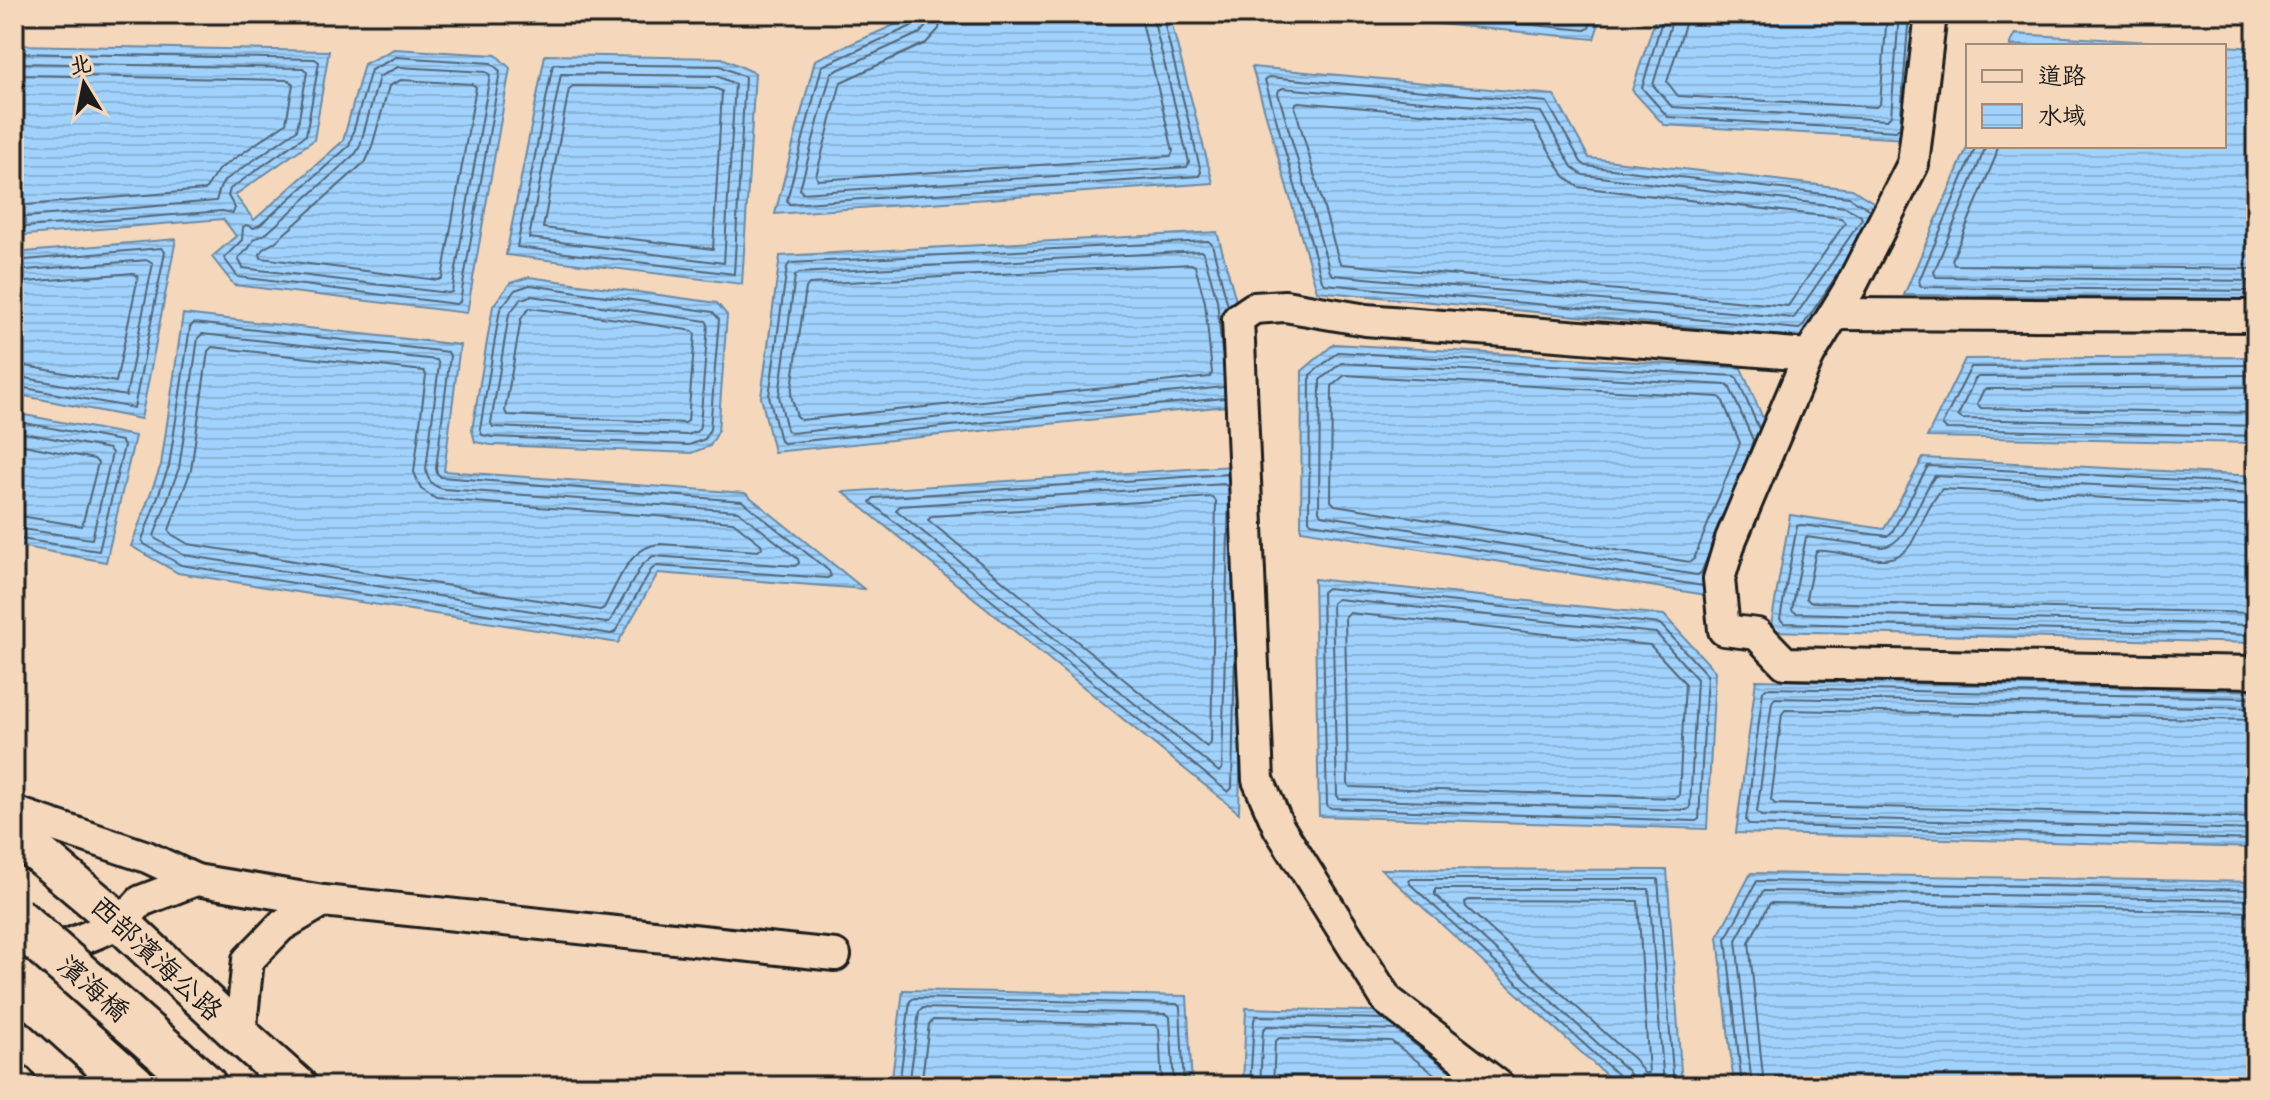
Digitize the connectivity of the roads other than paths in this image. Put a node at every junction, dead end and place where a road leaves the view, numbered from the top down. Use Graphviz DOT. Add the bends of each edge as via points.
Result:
graph roads {
  1 [pos="1931,14"];
  2 [pos="1835,314"];
  3 [pos="2256,316"];
  4 [pos="1809,355"];
  5 [pos="2256,672"];
  6 [pos="14,812"];
  7 [pos="14,833"];
  8 [pos="196,880"];
  9 [pos="323,901"];
  10 [pos="14,918"];
  11 [pos="121,923"];
  12 [pos="835,955"];
  13 [pos="14,967"];
  14 [pos="14,979"];
  15 [pos="240,1035"];
  16 [pos="189,1072"];
  17 [pos="133,1086"];
  18 [pos="297,1086"];
  19 [pos="1499,1086"];
  1 -- 2 [label="street" via="1913,164"];
  2 -- 3 [label="street"];
  2 -- 4 [label="street"];
  4 -- 5 [label="street" via="1731,539 1719,579 1724,630 1757,634 1785,663"];
  4 -- 19 [label="street" via="1366,320 1285,306 1254,308 1238,319 1258,780 1279,828 1387,1000"];
  6 -- 8 [label="street" via="147,857"];
  7 -- 11 [label="main road, 西部濱海公路"];
  8 -- 9 [label="street"];
  8 -- 11 [label="street" via="141,901"];
  9 -- 12 [label="street"];
  9 -- 15 [label="street" via="281,926 248,960"];
  10 -- 16 [label="highway, 濱海橋, bridge"];
  11 -- 13 [label="street"];
  11 -- 15 [label="main road, 西部濱海公路"];
  14 -- 17 [label="highway, 濱海橋"];
  15 -- 18 [label="main road, 西部濱海公路"];
}
